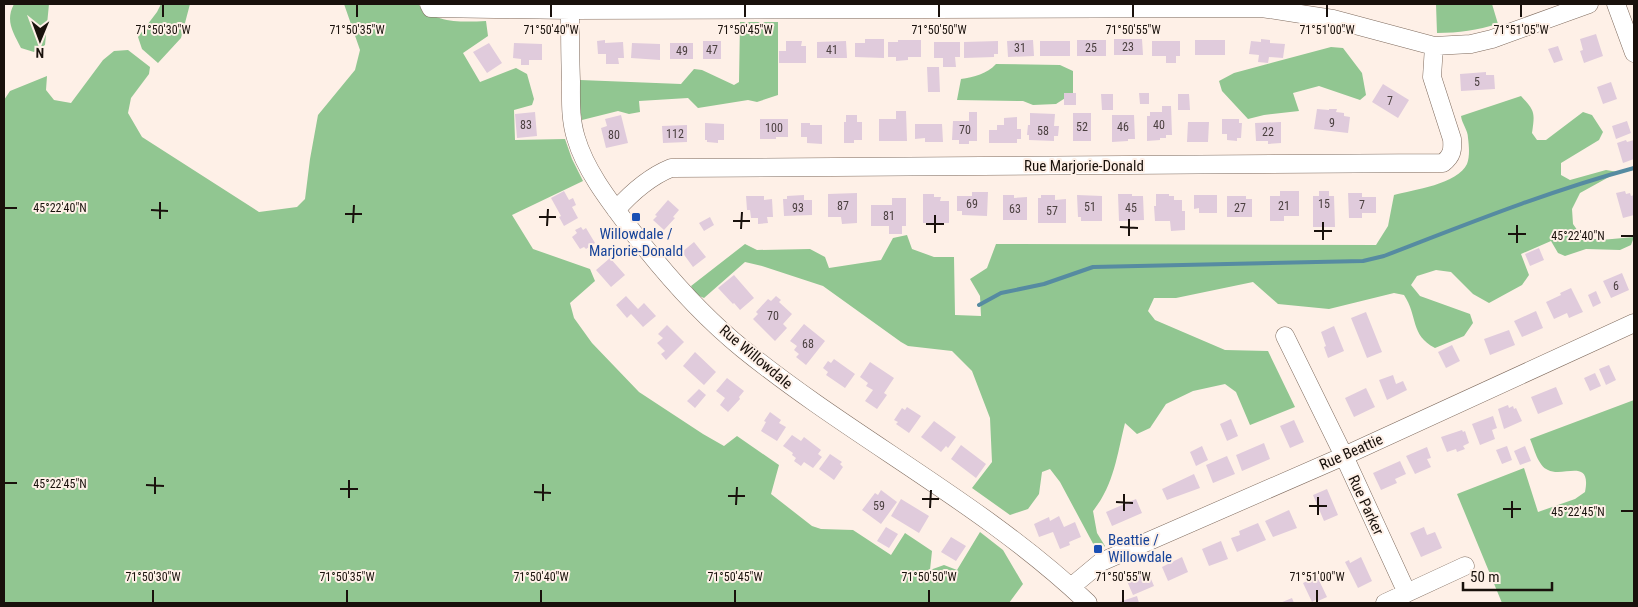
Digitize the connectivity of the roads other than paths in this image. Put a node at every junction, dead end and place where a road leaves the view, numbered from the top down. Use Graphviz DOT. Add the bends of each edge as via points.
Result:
graph roads {
  1 [pos="429,4"];
  2 [pos="1589,4"];
  3 [pos="1616,4"];
  4 [pos="570,10"];
  5 [pos="1434,46"];
  6 [pos="1634,53"];
  7 [pos="616,210"];
  8 [pos="1634,323"];
  9 [pos="1285,336"];
  10 [pos="1344,456"];
  11 [pos="1465,566"];
  12 [pos="1071,587"];
  13 [pos="1407,593"];
  14 [pos="1088,603"];
  15 [pos="1384,603"];
  1 -- 4 [label="street" via="431,8"];
  2 -- 5 [label="street" via="1492,39"];
  3 -- 6 [label="street"];
  4 -- 5 [label="street" via="1262,8 1333,19"];
  4 -- 7 [label="street, Rue Willowdale" via="573,126 588,166"];
  5 -- 7 [label="street, Rue Marjorie-Donald" via="1432,77 1453,149 1444,163 671,168 637,188"];
  7 -- 12 [label="street, Rue Willowdale" via="676,284 741,347 810,400 996,526"];
  8 -- 10 [label="street, Rue Beattie"];
  9 -- 10 [label="street, Rue Parker"];
  10 -- 12 [label="street, Rue Beattie" via="1100,562"];
  10 -- 13 [label="street, Rue Parker"];
  11 -- 13 [label="street"];
  12 -- 14 [label="street, Rue Willowdale"];
  13 -- 15 [label="street"];
}
